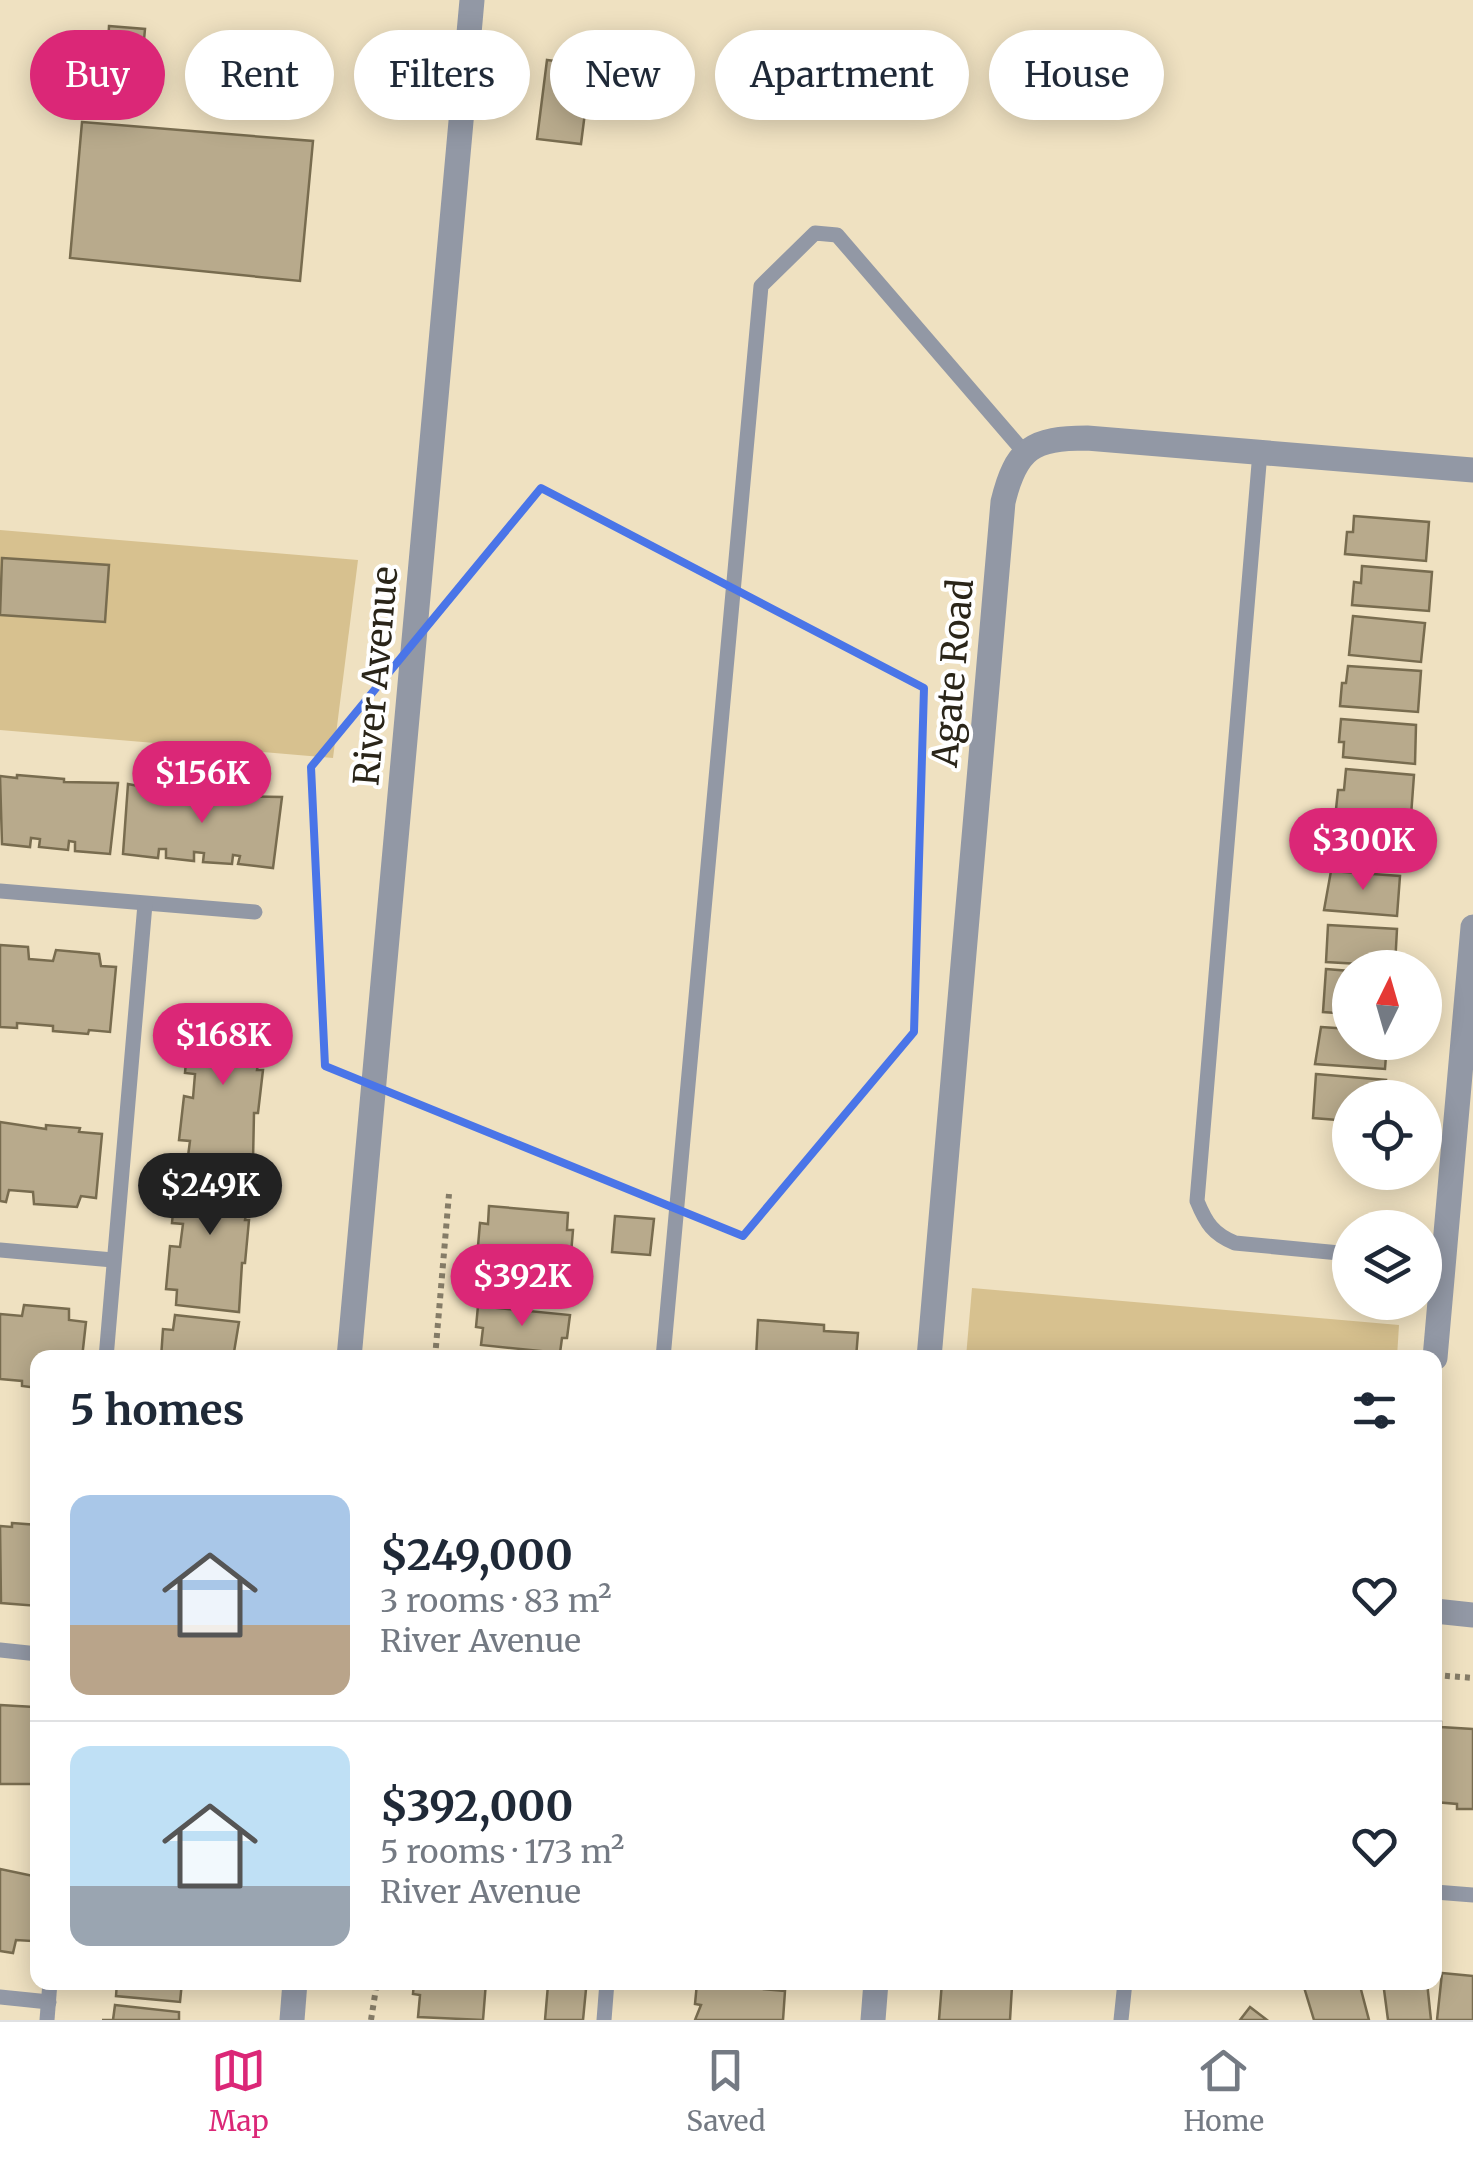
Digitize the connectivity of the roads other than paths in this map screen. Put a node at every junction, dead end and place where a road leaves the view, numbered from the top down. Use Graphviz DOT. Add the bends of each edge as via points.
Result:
graph roads {
  1 [pos="472,0"];
  2 [pos="1024,452"];
  3 [pos="1260,452"];
  4 [pos="1473,470"];
  5 [pos="0,891"];
  6 [pos="145,904"];
  7 [pos="255,912"];
  8 [pos="1473,927"];
  9 [pos="1440,1210"];
  10 [pos="0,1250"];
  11 [pos="1332,1252"];
  12 [pos="114,1260"];
  13 [pos="1434,1320"];
  14 [pos="107,1350"];
  15 [pos="349,1350"];
  16 [pos="664,1350"];
  17 [pos="929,1350"];
  18 [pos="1434,1350"];
  19 [pos="1442,1612"];
  20 [pos="1473,1614"];
  21 [pos="0,1650"];
  22 [pos="30,1653"];
  23 [pos="1442,1893"];
  24 [pos="1473,1895"];
  25 [pos="49,1990"];
  26 [pos="294,1990"];
  27 [pos="606,1990"];
  28 [pos="875,1990"];
  29 [pos="1123,1990"];
  30 [pos="0,1998"];
  31 [pos="48,2002"];
  32 [pos="47,2020"];
  33 [pos="292,2020"];
  34 [pos="604,2020"];
  35 [pos="873,2020"];
  36 [pos="1121,2020"];
  1 -- 15 [label="street, River Avenue"];
  2 -- 3 [label="street" via="1045,440 1087,438"];
  2 -- 16 [label="lane" via="838,235 815,233 761,286"];
  2 -- 17 [label="street, Agate Road" via="1004,502"];
  3 -- 4 [label="street"];
  3 -- 11 [label="lane" via="1197,1201 1207,1224 1235,1244"];
  5 -- 6 [label="lane"];
  6 -- 7 [label="lane"];
  6 -- 12 [label="lane"];
  8 -- 9 [label="street"];
  10 -- 12 [label="lane"];
  12 -- 14 [label="lane"];
  13 -- 18 [label="street"];
  19 -- 20 [label="street"];
  21 -- 22 [label="lane"];
  23 -- 24 [label="lane"];
  25 -- 31 [label="lane"];
  26 -- 33 [label="street"];
  27 -- 34 [label="lane"];
  28 -- 35 [label="street"];
  29 -- 36 [label="lane"];
  30 -- 31 [label="lane"];
  31 -- 32 [label="lane"];
}
